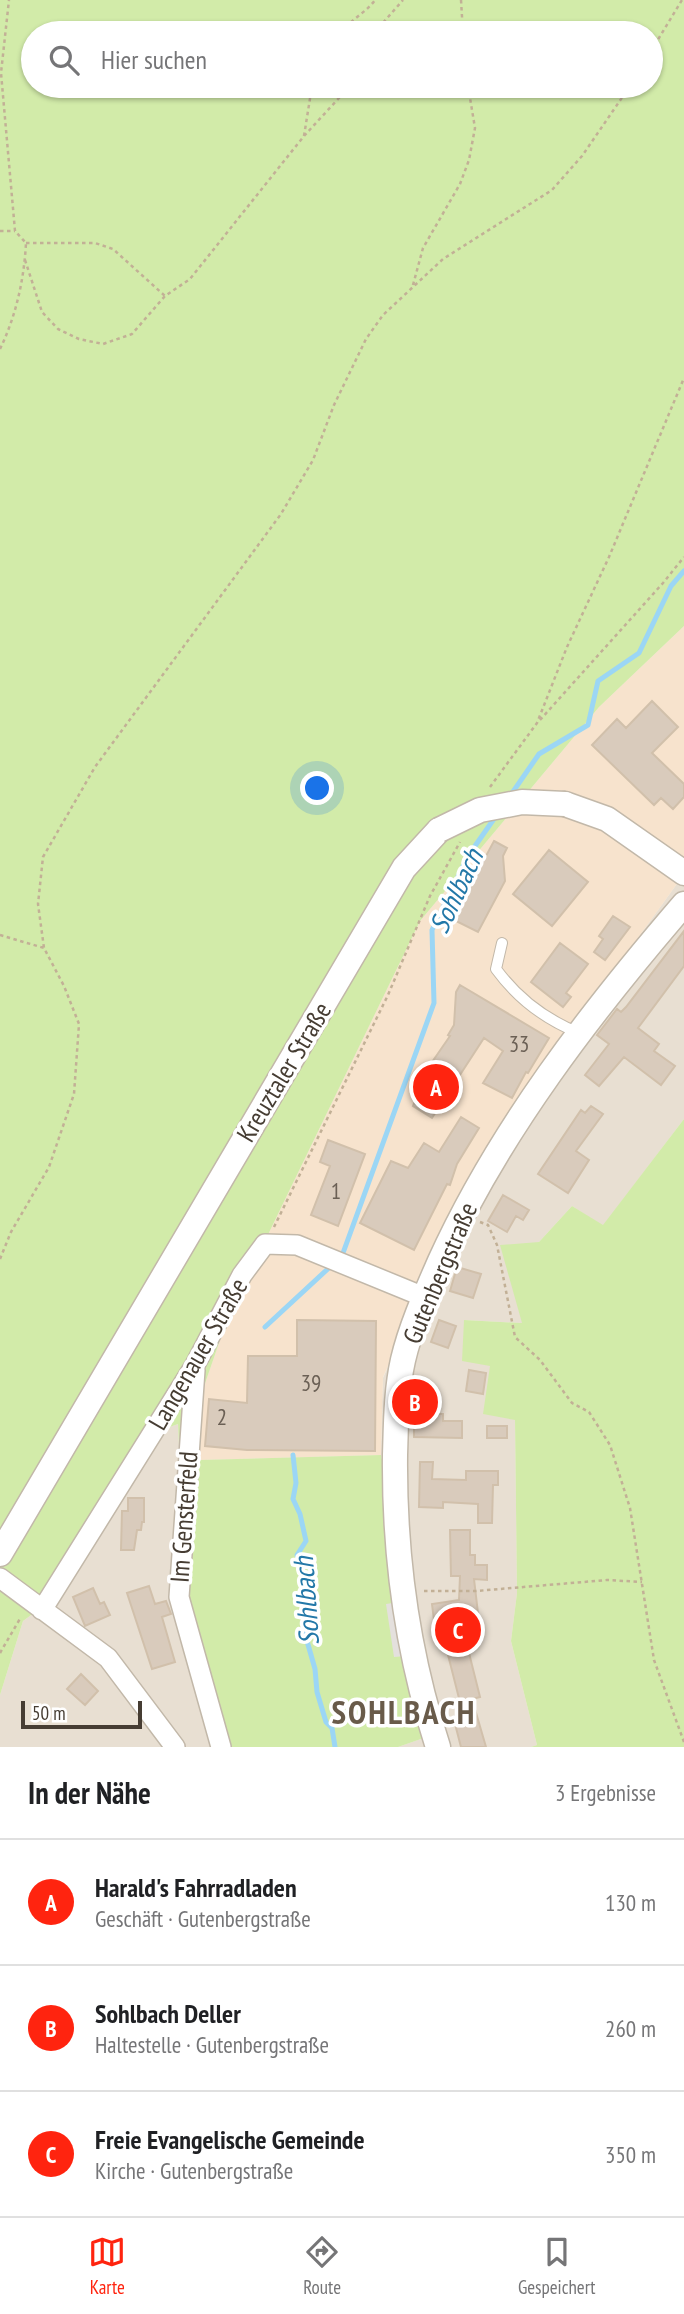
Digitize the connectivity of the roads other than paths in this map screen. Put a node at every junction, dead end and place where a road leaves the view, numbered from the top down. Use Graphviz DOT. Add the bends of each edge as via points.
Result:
graph roads {
  1 [pos="684,873"];
  2 [pos="684,904"];
  3 [pos="502,943"];
  4 [pos="580,1034"];
  5 [pos="424,1297"];
  6 [pos="195,1365"];
  7 [pos="0,1553"];
  8 [pos="0,1578"];
  9 [pos="36,1606"];
  10 [pos="175,1747"];
  11 [pos="221,1747"];
  12 [pos="438,1747"];
  1 -- 7 [label="street, Kreuztaler Straße, bridge" via="607,819 565,804 522,802 480,810 439,830 404,868"];
  2 -- 4 [label="street, Gutenbergstraße"];
  3 -- 4 [label="lane" via="496,969 514,993 558,1025"];
  4 -- 5 [label="street, Gutenbergstraße" via="504,1141 462,1213"];
  5 -- 6 [label="street, Langenauer Straße" via="298,1245 265,1244 242,1275"];
  5 -- 12 [label="street, Gutenbergstraße" via="403,1361 396,1413 396,1523 413,1660"];
  6 -- 9 [label="street, Langenauer Straße"];
  6 -- 11 [label="street, Im Gensterfeld" via="179,1597"];
  8 -- 9 [label="street"];
  9 -- 10 [label="street" via="108,1658"];
}
